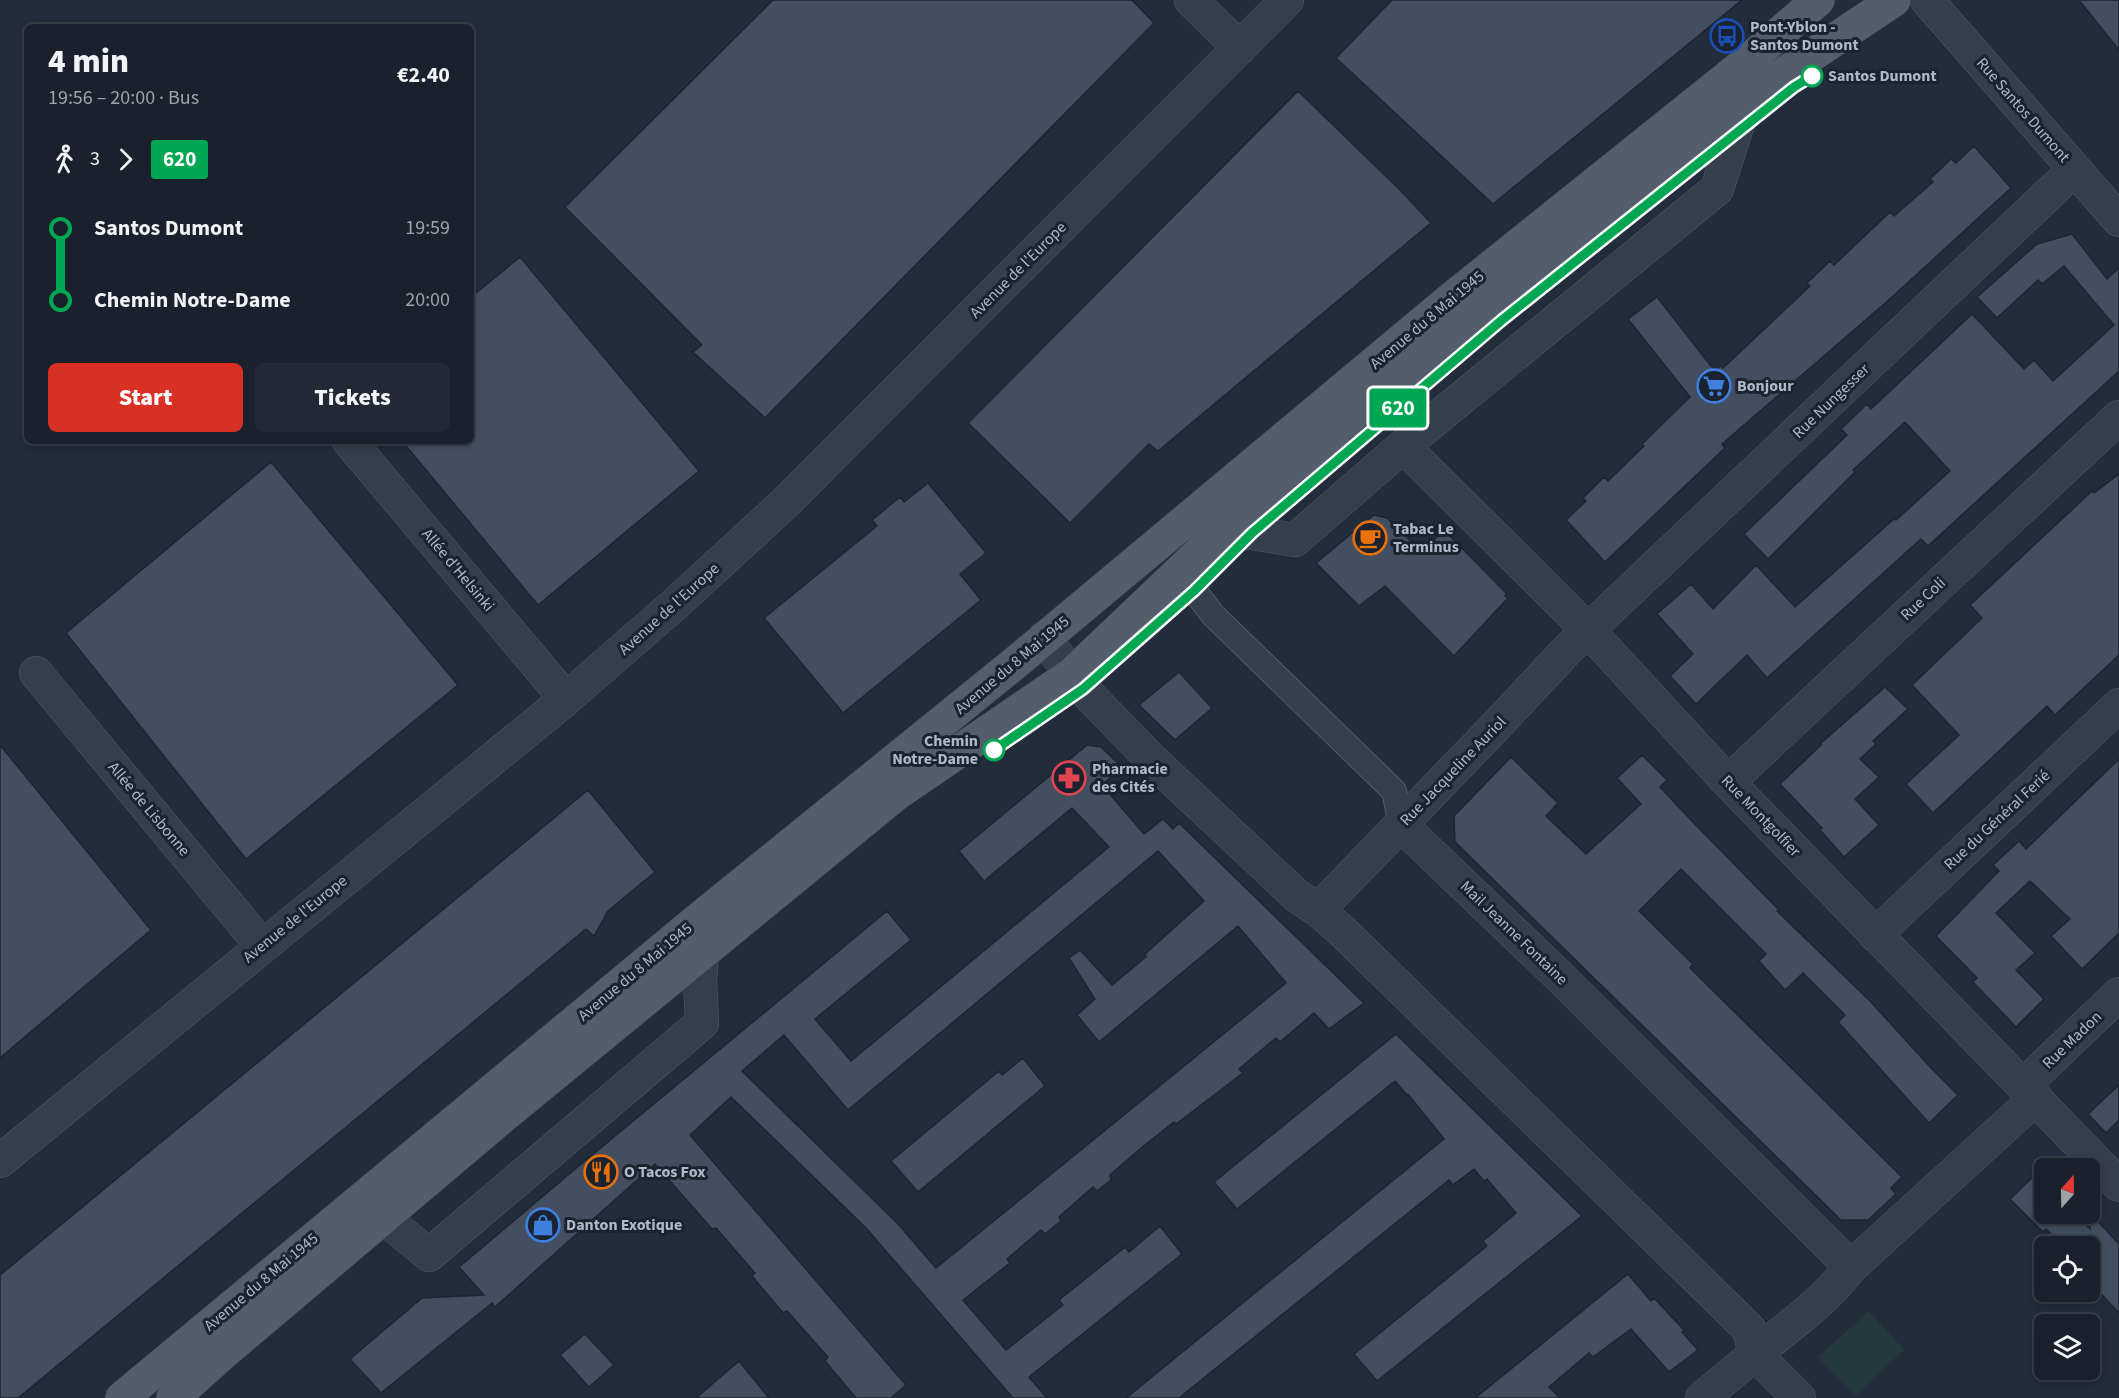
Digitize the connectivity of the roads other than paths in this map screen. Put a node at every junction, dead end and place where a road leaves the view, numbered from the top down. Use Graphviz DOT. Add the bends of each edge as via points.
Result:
graph roads {
  1 [pos="1191,0"];
  2 [pos="1287,0"];
  3 [pos="1818,0"];
  4 [pos="1894,0"];
  5 [pos="1926,0"];
  6 [pos="1240,48"];
  7 [pos="1746,99"];
  8 [pos="2074,170"];
  9 [pos="2119,220"];
  10 [pos="2119,417"];
  11 [pos="352,444"];
  12 [pos="1403,447"];
  13 [pos="1227,528"];
  14 [pos="1194,591"];
  15 [pos="1588,632"];
  16 [pos="1044,638"];
  17 [pos="36,673"];
  18 [pos="1077,682"];
  19 [pos="566,699"];
  20 [pos="2119,705"];
  21 [pos="1728,782"];
  22 [pos="1401,825"];
  23 [pos="1318,910"];
  24 [pos="1875,935"];
  25 [pos="262,946"];
  26 [pos="702,952"];
  27 [pos="2119,994"];
  28 [pos="2030,1091"];
  29 [pos="0,1161"];
  30 [pos="2119,1185"];
  31 [pos="383,1217"];
  32 [pos="1851,1267"];
  33 [pos="1755,1354"];
  34 [pos="122,1398"];
  35 [pos="173,1398"];
  36 [pos="1702,1398"];
  37 [pos="1799,1398"];
  1 -- 6 [label="street"];
  2 -- 6 [label="street, Avenue de l'Europe"];
  3 -- 16 [label="main road, Avenue du 8 Mai 1945"];
  4 -- 7 [label="main road, Avenue du 8 Mai 1945"];
  5 -- 8 [label="street, Rue Santos Dumont"];
  6 -- 19 [label="street, Avenue de l'Europe" via="771,517"];
  7 -- 12 [label="street" via="1717,189"];
  7 -- 13 [label="main road, Avenue du 8 Mai 1945" via="1533,268"];
  8 -- 9 [label="street, Rue Santos Dumont"];
  8 -- 15 [label="street, Rue Nungesser"];
  10 -- 21 [label="street, Rue Coli"];
  11 -- 19 [label="street, Allée d'Helsinki"];
  12 -- 13 [label="street" via="1295,540"];
  12 -- 15 [label="street, Rue Montgolfier"];
  13 -- 18 [label="main road, Avenue du 8 Mai 1945" via="1130,617"];
  14 -- 22 [label="street" via="1213,615 1394,790"];
  15 -- 21 [label="street, Rue Montgolfier"];
  15 -- 22 [label="street, Rue Jacqueline Auriol"];
  16 -- 18 [label="street"];
  16 -- 34 [label="main road, Avenue du 8 Mai 1945"];
  17 -- 25 [label="street, Allée de Lisbonne"];
  18 -- 23 [label="street" via="1162,769 1298,896"];
  18 -- 26 [label="main road, Avenue du 8 Mai 1945" via="895,795"];
  19 -- 25 [label="street, Avenue de l'Europe"];
  20 -- 24 [label="street, Rue du Général Ferié"];
  21 -- 24 [label="street, Rue Montgolfier"];
  22 -- 23 [label="street, Rue Jacqueline Auriol"];
  22 -- 32 [label="street, Mail Jeanne Fontaine"];
  23 -- 33 [label="street" via="1735,1313 1749,1329"];
  24 -- 28 [label="street, Rue Montgolfier"];
  25 -- 29 [label="street, Avenue de l'Europe"];
  26 -- 31 [label="main road, Avenue du 8 Mai 1945"];
  26 -- 31 [label="street" via="702,1023 429,1255"];
  27 -- 28 [label="street, Rue Madon"];
  28 -- 30 [label="street, Rue Montgolfier"];
  28 -- 32 [label="street, Rue Madon"];
  31 -- 35 [label="main road, Avenue du 8 Mai 1945"];
  32 -- 33 [label="street, Rue Madon" via="1811,1308"];
  33 -- 36 [label="street, Rue Madon"];
  33 -- 37 [label="street"];
}
